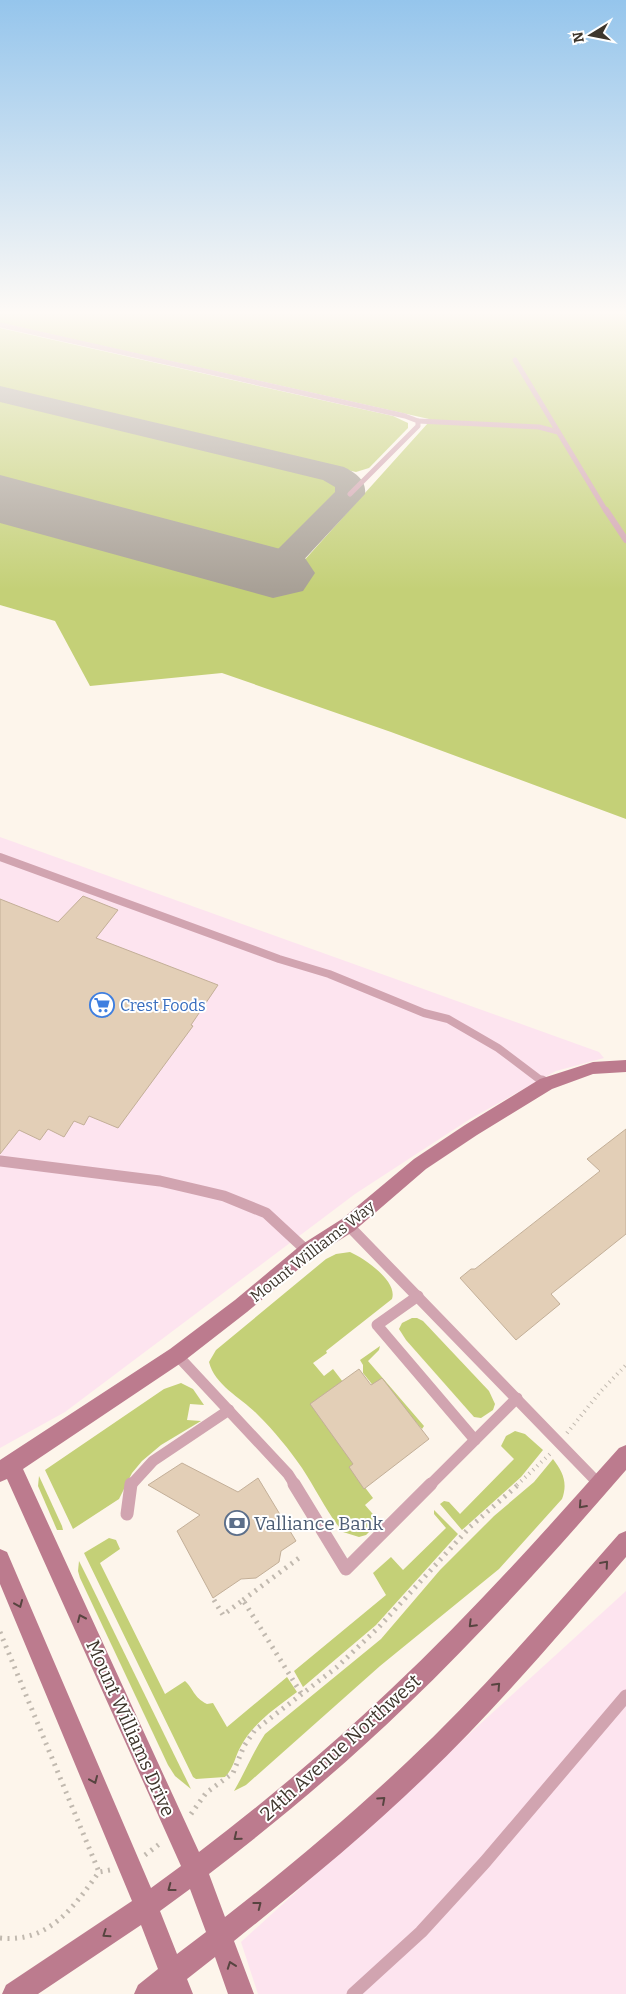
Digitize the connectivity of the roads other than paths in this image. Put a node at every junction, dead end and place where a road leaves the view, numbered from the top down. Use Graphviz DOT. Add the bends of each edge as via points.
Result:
graph roads {
  1 [pos="352,404"];
  2 [pos="541,404"];
  3 [pos="418,422"];
  4 [pos="558,432"];
  5 [pos="350,494"];
  6 [pos="626,540"];
  7 [pos="0,857"];
  8 [pos="626,1066"];
  9 [pos="546,1084"];
  10 [pos="0,1161"];
  11 [pos="348,1224"];
  12 [pos="307,1251"];
  13 [pos="418,1296"];
  14 [pos="177,1356"];
  15 [pos="518,1398"];
  16 [pos="229,1410"];
  17 [pos="476,1440"];
  18 [pos="626,1455"];
  19 [pos="5,1469"];
  20 [pos="600,1485"];
  21 [pos="127,1514"];
  22 [pos="626,1541"];
  23 [pos="1,1562"];
  24 [pos="626,1696"];
  25 [pos="195,1869"];
  26 [pos="146,1906"];
  27 [pos="220,1936"];
  28 [pos="176,1984"];
  29 [pos="15,1994"];
  30 [pos="147,1994"];
  31 [pos="241,1994"];
  32 [pos="353,1994"];
  1 -- 3 [label="lane"];
  2 -- 4 [label="lane"];
  3 -- 4 [label="lane" via="539,427"];
  3 -- 5 [label="lane" via="418,426"];
  4 -- 6 [label="lane" via="594,494"];
  7 -- 9 [label="lane" via="329,974 448,1020 498,1048"];
  8 -- 9 [label="street, Mount Williams Way" via="593,1068"];
  9 -- 11 [label="street, Mount Williams Way" via="420,1164"];
  10 -- 12 [label="lane" via="160,1181 224,1196 266,1213"];
  11 -- 12 [label="street, Mount Williams Way"];
  11 -- 13 [label="lane"];
  12 -- 14 [label="street, Mount Williams Way"];
  13 -- 15 [label="lane"];
  13 -- 17 [label="lane" via="377,1325"];
  14 -- 16 [label="lane"];
  14 -- 19 [label="street, Mount Williams Way"];
  15 -- 17 [label="lane"];
  15 -- 20 [label="lane"];
  16 -- 17 [label="lane" via="288,1474 346,1569"];
  16 -- 21 [label="lane" via="153,1461 131,1484"];
  18 -- 20 [label="street, 24th Avenue Northwest"];
  25 -- 19 [label="street, Mount Williams Drive, one-way"];
  20 -- 25 [label="street, 24th Avenue Northwest, one-way" via="496,1600 386,1710 317,1772"];
  27 -- 22 [label="street, one-way" via="301,1872 452,1735"];
  23 -- 26 [label="street, one-way"];
  24 -- 32 [label="lane" via="421,1932"];
  25 -- 26 [label="street, 24th Avenue Northwest, one-way"];
  25 -- 27 [label="street, Mount Williams Drive"];
  26 -- 28 [label="street"];
  26 -- 29 [label="street, 24th Avenue Northwest, one-way"];
  27 -- 28 [label="street"];
  31 -- 27 [label="street, Mount Williams Drive, one-way"];
  28 -- 30 [label="street"];
}
